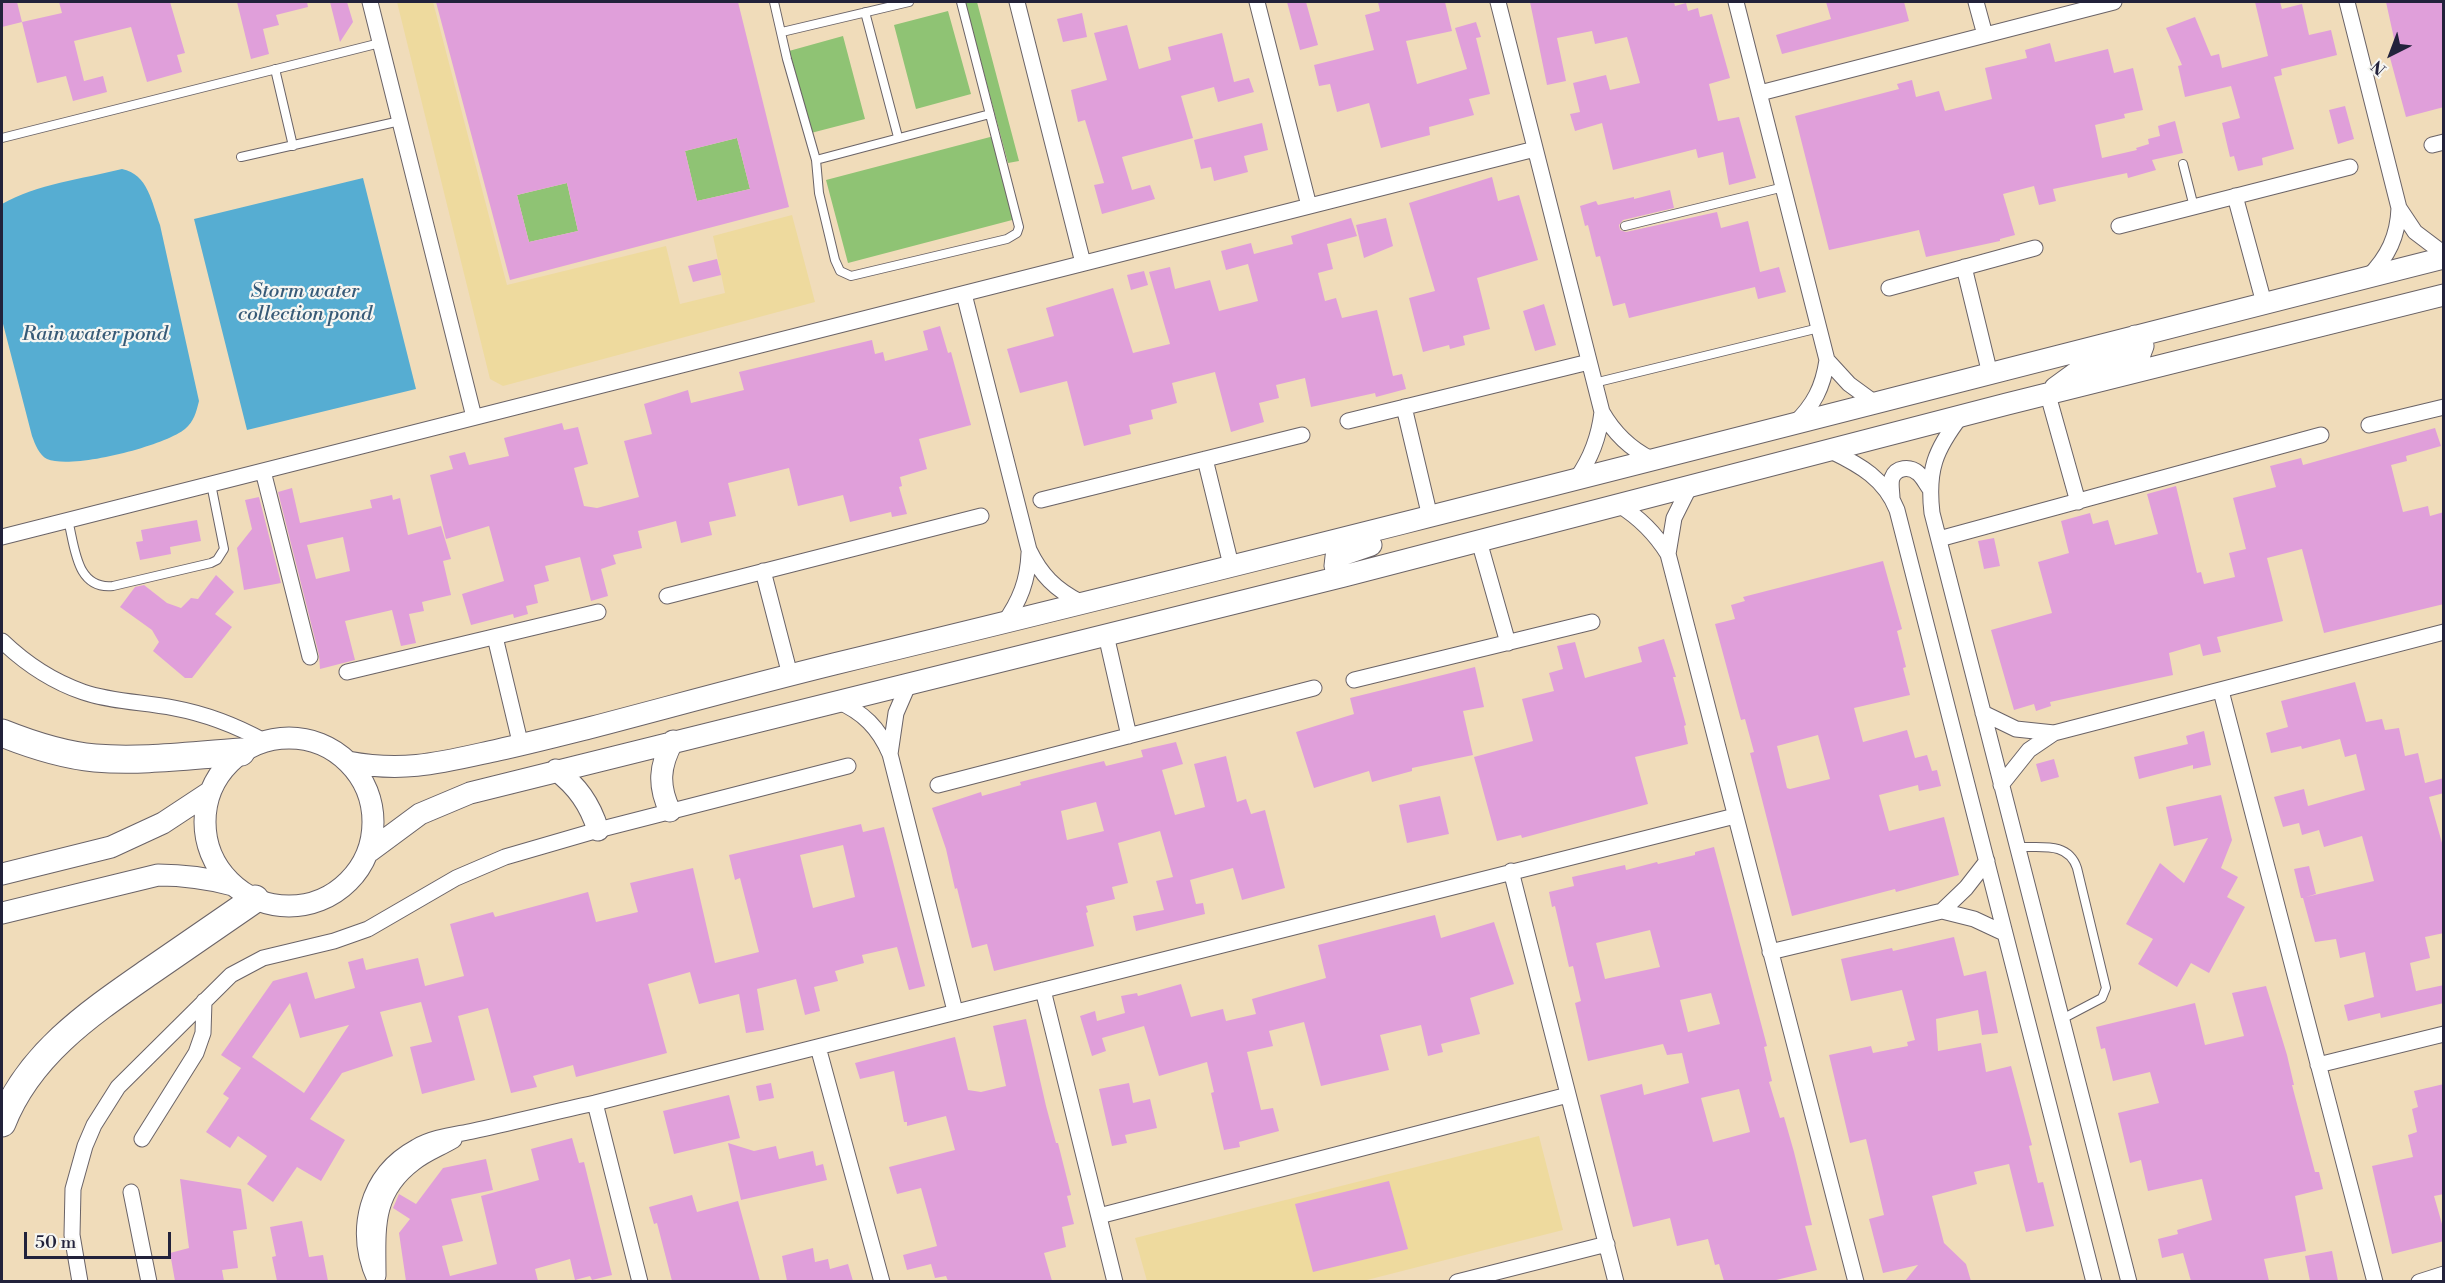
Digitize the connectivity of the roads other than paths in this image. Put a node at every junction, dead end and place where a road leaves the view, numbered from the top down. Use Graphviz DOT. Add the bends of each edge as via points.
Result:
graph roads {
  1 [pos="370,2"];
  2 [pos="774,2"];
  3 [pos="909,2"];
  4 [pos="961,2"];
  5 [pos="1017,2"];
  6 [pos="1257,2"];
  7 [pos="1498,2"];
  8 [pos="1736,2"];
  9 [pos="1976,2"];
  10 [pos="2114,2"];
  11 [pos="2347,2"];
  12 [pos="865,12"];
  13 [pos="782,32"];
  14 [pos="1985,35"];
  15 [pos="380,43"];
  16 [pos="275,69"];
  17 [pos="1760,93"];
  18 [pos="990,114"];
  19 [pos="400,122"];
  20 [pos="898,137"];
  21 [pos="2,138"];
  22 [pos="293,146"];
  23 [pos="1535,149"];
  24 [pos="241,157"];
  25 [pos="816,160"];
  26 [pos="2183,164"];
  27 [pos="2350,167"];
  28 [pos="1784,187"];
  29 [pos="2235,196"];
  30 [pos="1309,206"];
  31 [pos="2194,207"];
  32 [pos="2399,208"];
  33 [pos="1625,226"];
  34 [pos="2119,226"];
  35 [pos="2035,248"];
  36 [pos="2444,256"];
  37 [pos="1083,263"];
  38 [pos="1964,267"];
  39 [pos="2368,277"];
  40 [pos="1889,288"];
  41 [pos="964,294"];
  42 [pos="2444,295"];
  43 [pos="2264,303"];
  44 [pos="1819,328"];
  45 [pos="2135,336"];
  46 [pos="1827,360"];
  47 [pos="1589,362"];
  48 [pos="1989,374"];
  49 [pos="1594,383"];
  50 [pos="2048,395"];
  51 [pos="1875,404"];
  52 [pos="2444,406"];
  53 [pos="1404,407"];
  54 [pos="1602,412"];
  55 [pos="1961,416"];
  56 [pos="474,417"];
  57 [pos="1348,421"];
  58 [pos="1794,425"];
  59 [pos="2369,425"];
  60 [pos="1302,435"];
  61 [pos="2320,435"];
  62 [pos="1831,451"];
  63 [pos="1205,459"];
  64 [pos="1651,459"];
  65 [pos="263,471"];
  66 [pos="1577,478"];
  67 [pos="211,484"];
  68 [pos="1690,486"];
  69 [pos="1930,489"];
  70 [pos="1892,498"];
  71 [pos="1041,500"];
  72 [pos="2078,502"];
  73 [pos="1619,506"];
  74 [pos="981,516"];
  75 [pos="1431,517"];
  76 [pos="68,520"];
  77 [pos="2,537"];
  78 [pos="1940,539"];
  79 [pos="1479,541"];
  80 [pos="1029,550"];
  81 [pos="1668,554"];
  82 [pos="1231,565"];
  83 [pos="763,572"];
  84 [pos="1344,576"];
  85 [pos="667,596"];
  86 [pos="1080,602"];
  87 [pos="598,612"];
  88 [pos="1592,622"];
  89 [pos="1004,623"];
  90 [pos="2443,633"];
  91 [pos="1106,635"];
  92 [pos="495,637"];
  93 [pos="2,641"];
  94 [pos="1508,643"];
  95 [pos="310,657"];
  96 [pos="347,672"];
  97 [pos="790,675"];
  98 [pos="1354,680"];
  99 [pos="909,683"];
  100 [pos="1314,688"];
  101 [pos="2221,691"];
  102 [pos="837,700"];
  103 [pos="1983,713"];
  104 [pos="2054,733"];
  105 [pos="2,734"];
  106 [pos="1129,736"];
  107 [pos="673,741"];
  108 [pos="521,746"];
  109 [pos="253,747"];
  110 [pos="890,754"];
  111 [pos="348,762"];
  112 [pos="848,766"];
  113 [pos="556,770"];
  114 [pos="938,785"];
  115 [pos="2001,785"];
  116 [pos="210,792"];
  117 [pos="670,811"];
  118 [pos="1735,816"];
  119 [pos="598,830"];
  120 [pos="2017,847"];
  121 [pos="370,851"];
  122 [pos="1987,861"];
  123 [pos="1511,871"];
  124 [pos="2,874"];
  125 [pos="244,892"];
  126 [pos="1942,912"];
  127 [pos="2,913"];
  128 [pos="2004,933"];
  129 [pos="1770,951"];
  130 [pos="1043,990"];
  131 [pos="204,1001"];
  132 [pos="956,1011"];
  133 [pos="2062,1019"];
  134 [pos="2444,1034"];
  135 [pos="818,1047"];
  136 [pos="2318,1065"];
  137 [pos="1568,1095"];
  138 [pos="595,1103"];
  139 [pos="2,1123"];
  140 [pos="468,1132"];
  141 [pos="142,1138"];
  142 [pos="131,1192"];
  143 [pos="1099,1216"];
  144 [pos="1606,1244"];
  145 [pos="2444,1274"];
  146 [pos="80,1281"];
  147 [pos="149,1281"];
  148 [pos="377,1281"];
  149 [pos="640,1281"];
  150 [pos="882,1281"];
  151 [pos="1115,1281"];
  152 [pos="1457,1281"];
  153 [pos="1616,1281"];
  154 [pos="1856,1281"];
  155 [pos="2094,1281"];
  156 [pos="2129,1281"];
  157 [pos="2375,1281"];
  158 [pos="2418,1281"];
  1 -- 15 [label="street"];
  2 -- 13 [label="lane"];
  3 -- 12 [label="lane"];
  4 -- 18 [label="lane"];
  5 -- 37 [label="street"];
  6 -- 30 [label="street"];
  7 -- 23 [label="street"];
  8 -- 17 [label="street"];
  9 -- 14 [label="street"];
  10 -- 14 [label="street"];
  11 -- 32 [label="street"];
  12 -- 13 [label="lane"];
  12 -- 20 [label="lane"];
  13 -- 25 [label="lane"];
  14 -- 17 [label="street"];
  15 -- 16 [label="lane"];
  15 -- 19 [label="street"];
  16 -- 21 [label="lane"];
  16 -- 22 [label="lane"];
  17 -- 28 [label="street"];
  18 -- 20 [label="lane"];
  18 -- 25 [label="lane" via="1019,221 1017,233 1007,239 857,275 845,274 835,260 819,193"];
  19 -- 22 [label="lane"];
  19 -- 56 [label="street"];
  20 -- 25 [label="lane"];
  22 -- 24 [label="lane"];
  23 -- 30 [label="street"];
  23 -- 47 [label="street"];
  26 -- 31 [label="lane"];
  27 -- 29 [label="street"];
  28 -- 33 [label="lane"];
  28 -- 44 [label="street"];
  29 -- 31 [label="street"];
  29 -- 43 [label="street"];
  30 -- 37 [label="street"];
  31 -- 34 [label="street"];
  32 -- 36 [label="street" via="2415,232"];
  32 -- 39 [label="street" via="2391,246"];
  35 -- 38 [label="street"];
  36 -- 39 [label="main road"];
  37 -- 41 [label="street"];
  38 -- 40 [label="street"];
  38 -- 48 [label="street"];
  39 -- 43 [label="main road"];
  41 -- 56 [label="street"];
  41 -- 80 [label="street"];
  42 -- 50 [label="main road"];
  43 -- 45 [label="main road"];
  44 -- 46 [label="street"];
  44 -- 49 [label="lane"];
  45 -- 48 [label="main road"];
  45 -- 50 [label="main road" via="2143,346 2140,354 2077,372"];
  46 -- 51 [label="street"];
  46 -- 58 [label="street" via="1818,396"];
  47 -- 49 [label="street"];
  47 -- 53 [label="street"];
  48 -- 51 [label="main road"];
  49 -- 54 [label="street"];
  50 -- 55 [label="main road"];
  50 -- 72 [label="street"];
  51 -- 58 [label="main road"];
  52 -- 59 [label="street"];
  53 -- 57 [label="street"];
  53 -- 75 [label="street"];
  54 -- 64 [label="street" via="1623,440"];
  54 -- 66 [label="street" via="1594,447"];
  55 -- 62 [label="main road"];
  55 -- 69 [label="street" via="1932,464"];
  56 -- 65 [label="street"];
  58 -- 64 [label="main road"];
  60 -- 63 [label="street"];
  61 -- 72 [label="street"];
  62 -- 68 [label="main road"];
  62 -- 70 [label="street" via="1872,474"];
  63 -- 71 [label="street"];
  63 -- 82 [label="street"];
  64 -- 66 [label="main road"];
  65 -- 67 [label="street"];
  65 -- 95 [label="street"];
  66 -- 75 [label="main road"];
  67 -- 76 [label="street"];
  67 -- 76 [label="lane" via="224,542 222,555 211,563 103,587 86,578"];
  68 -- 73 [label="main road"];
  68 -- 81 [label="street" via="1674,518"];
  69 -- 70 [label="street" via="1918,473 1903,469 1892,478"];
  69 -- 78 [label="street"];
  70 -- 122 [label="street" via="1901,520"];
  72 -- 78 [label="street"];
  73 -- 79 [label="main road"];
  73 -- 81 [label="street" via="1647,526"];
  74 -- 83 [label="street"];
  75 -- 82 [label="main road"];
  75 -- 84 [label="main road" via="1410,532 1340,555 1335,566"];
  76 -- 77 [label="street"];
  78 -- 103 [label="street"];
  79 -- 84 [label="main road"];
  79 -- 94 [label="street"];
  80 -- 86 [label="street" via="1049,582"];
  80 -- 89 [label="street" via="1021,596"];
  81 -- 118 [label="street"];
  82 -- 86 [label="main road"];
  83 -- 85 [label="street"];
  83 -- 97 [label="street"];
  84 -- 91 [label="main road"];
  86 -- 89 [label="main road"];
  87 -- 92 [label="street"];
  88 -- 94 [label="street"];
  89 -- 97 [label="main road"];
  90 -- 101 [label="street"];
  91 -- 99 [label="main road"];
  91 -- 106 [label="street"];
  92 -- 96 [label="street"];
  92 -- 108 [label="street"];
  93 -- 109 [label="street" via="40,672 84,693 196,713 242,729"];
  94 -- 98 [label="street"];
  97 -- 108 [label="main road"];
  99 -- 102 [label="main road"];
  99 -- 110 [label="street" via="896,713"];
  100 -- 106 [label="street"];
  101 -- 104 [label="street"];
  101 -- 136 [label="street"];
  102 -- 107 [label="main road"];
  102 -- 110 [label="street" via="867,718"];
  103 -- 104 [label="street" via="2016,729"];
  103 -- 115 [label="street"];
  104 -- 115 [label="street" via="2024,756"];
  105 -- 109 [label="highway" via="41,748 94,758 148,758"];
  106 -- 114 [label="street"];
  107 -- 113 [label="main road"];
  107 -- 117 [label="main road" via="665,754 661,776 663,798"];
  108 -- 111 [label="main road" via="414,767"];
  109 -- 111 [label="main road" via="286,738 309,740 330,748"];
  109 -- 116 [label="main road" via="223,770"];
  110 -- 132 [label="street"];
  111 -- 121 [label="main road" via="363,781 372,803"];
  112 -- 117 [label="street"];
  113 -- 119 [label="main road" via="579,790"];
  113 -- 121 [label="main road" via="447,801 420,814"];
  115 -- 120 [label="street"];
  116 -- 124 [label="main road" via="163,823 111,847"];
  116 -- 125 [label="main road" via="205,816 207,842 217,865"];
  117 -- 119 [label="street"];
  118 -- 123 [label="street"];
  118 -- 129 [label="street"];
  119 -- 131 [label="street" via="472,869 351,936 254,962 231,975"];
  120 -- 133 [label="street"];
  120 -- 133 [label="lane" via="2063,850 2077,868 2106,988 2102,998"];
  121 -- 125 [label="main road" via="356,875 335,894 310,904 282,906"];
  122 -- 126 [label="street"];
  122 -- 128 [label="street"];
  123 -- 130 [label="street"];
  123 -- 137 [label="street"];
  125 -- 127 [label="main road" via="200,877 158,875"];
  125 -- 139 [label="highway" via="61,1037 31,1071"];
  126 -- 128 [label="street"];
  126 -- 129 [label="street"];
  128 -- 155 [label="street"];
  129 -- 154 [label="street"];
  130 -- 132 [label="street"];
  130 -- 143 [label="street"];
  131 -- 141 [label="street" via="196,1053"];
  131 -- 146 [label="street" via="118,1088 89,1135 78,1167 71,1211"];
  132 -- 135 [label="street"];
  133 -- 156 [label="street"];
  134 -- 136 [label="street"];
  135 -- 138 [label="street"];
  135 -- 150 [label="street"];
  136 -- 157 [label="street"];
  137 -- 143 [label="street"];
  137 -- 144 [label="street"];
  138 -- 140 [label="street"];
  138 -- 149 [label="street"];
  140 -- 148 [label="street" via="414,1162 386,1195 376,1237"];
  140 -- 148 [label="street" via="417,1146 404,1154 373,1191 367,1206 364,1238"];
  142 -- 147 [label="street"];
  143 -- 151 [label="street"];
  144 -- 152 [label="street"];
  144 -- 153 [label="street"];
  145 -- 158 [label="street"];
}
